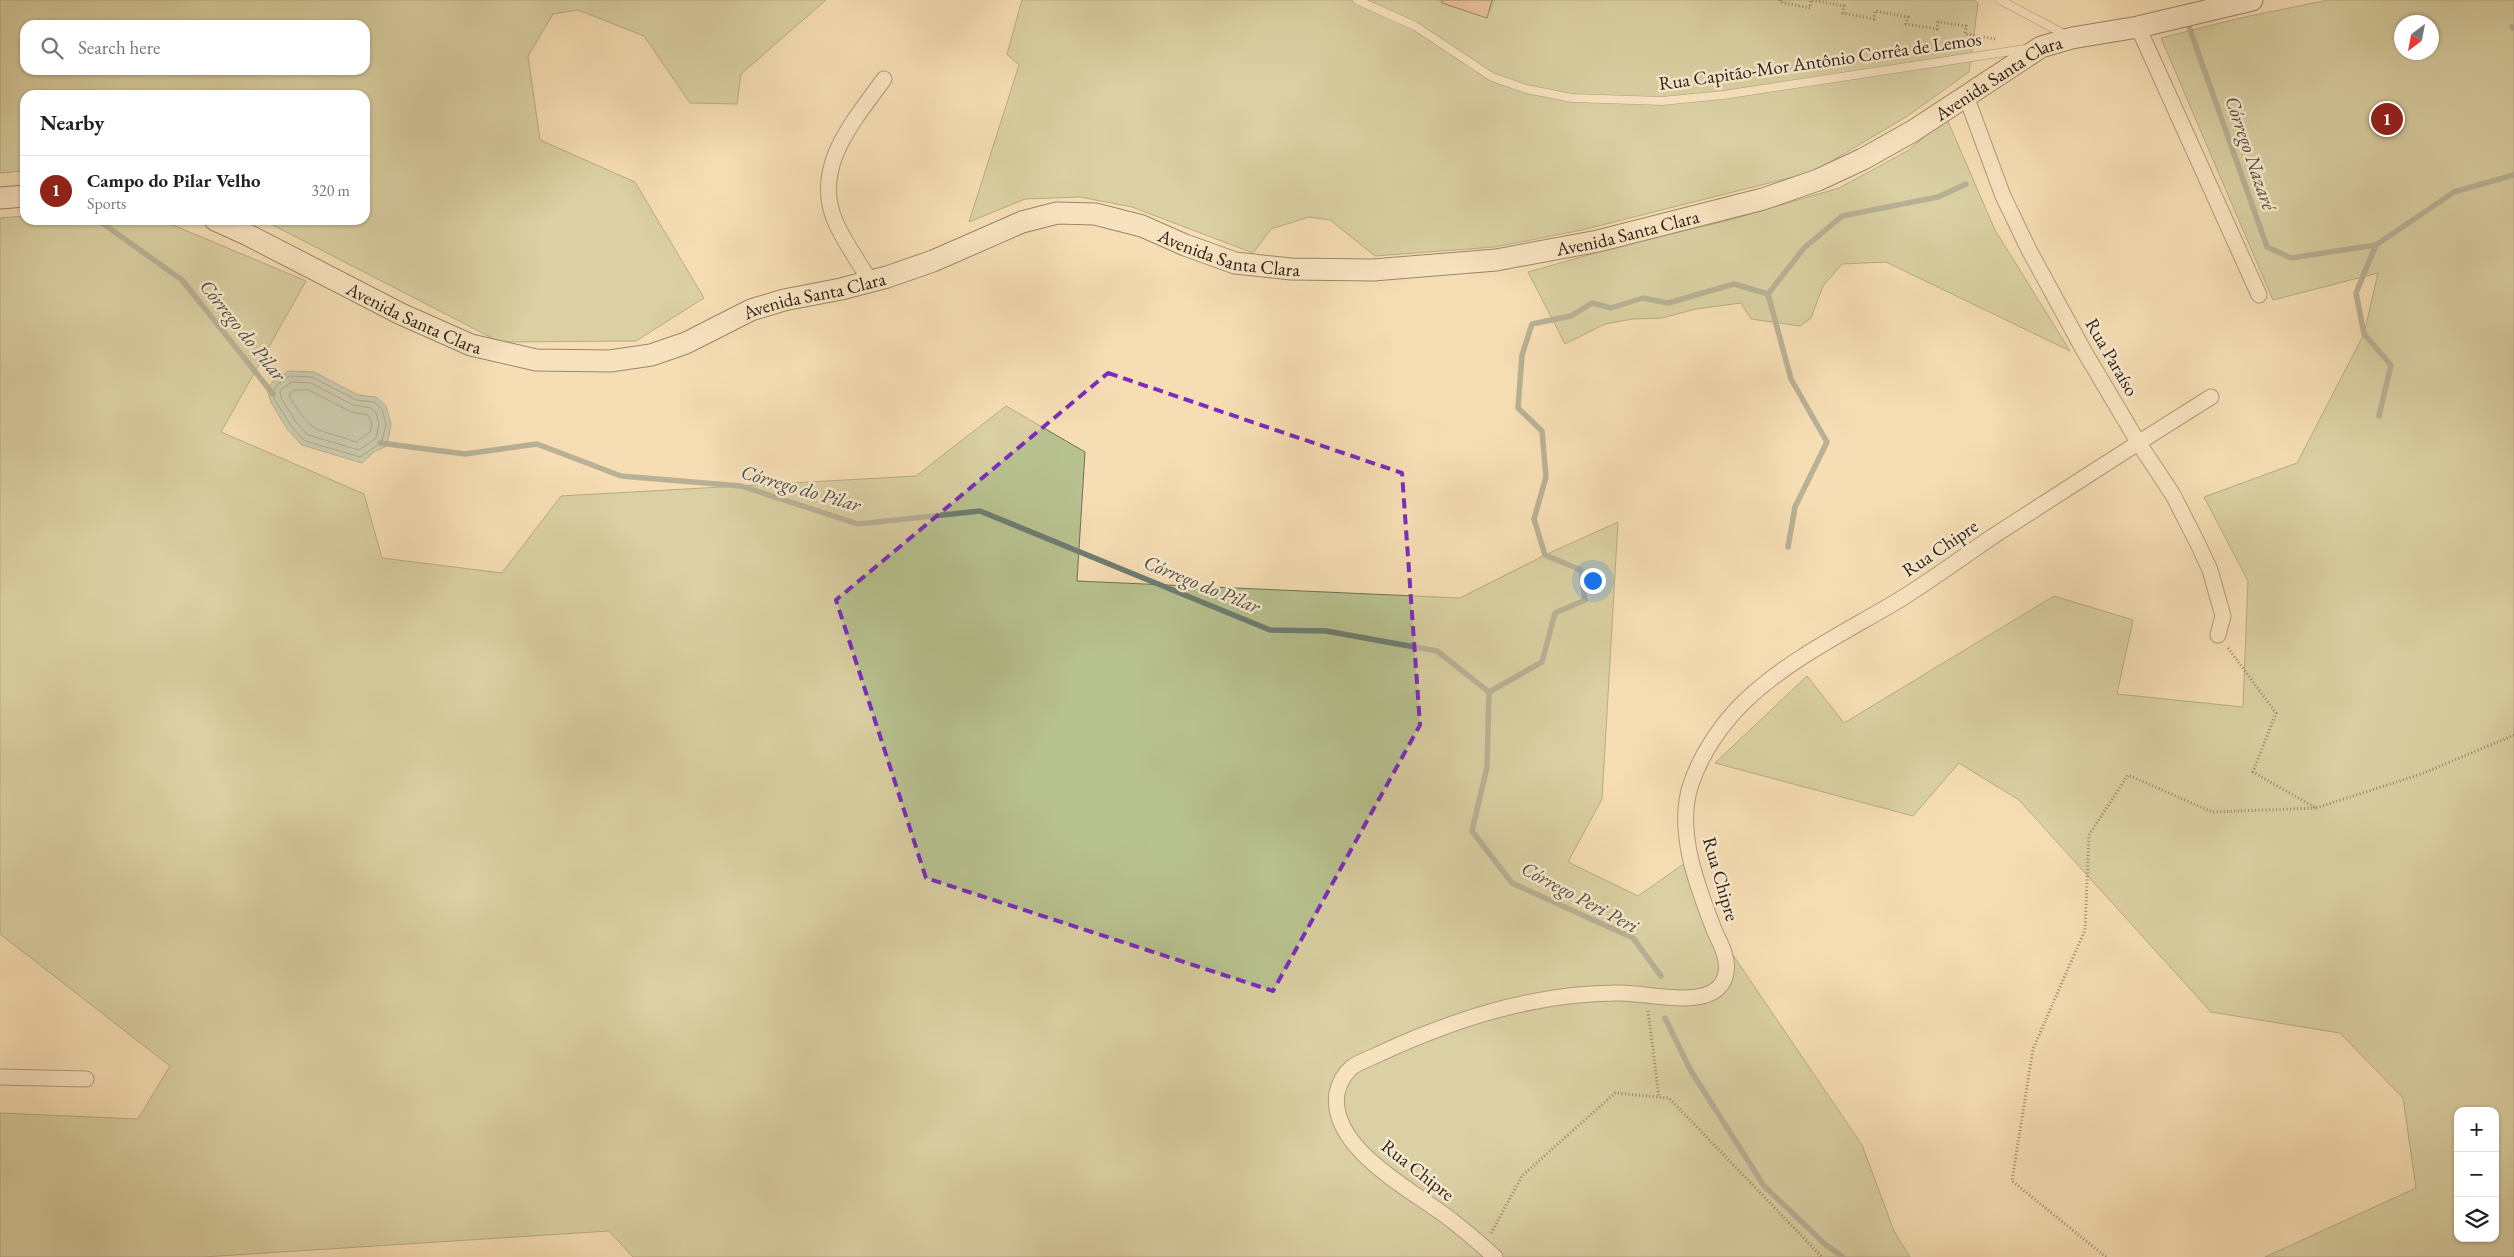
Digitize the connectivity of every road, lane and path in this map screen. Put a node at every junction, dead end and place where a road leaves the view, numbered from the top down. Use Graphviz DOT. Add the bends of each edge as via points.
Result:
graph roads {
  1 [pos="1357,0"];
  2 [pos="1780,0"];
  3 [pos="2000,0"];
  4 [pos="2252,0"];
  5 [pos="2138,27"];
  6 [pos="2072,38"];
  7 [pos="1994,39"];
  8 [pos="2041,47"];
  9 [pos="884,79"];
  10 [pos="1966,96"];
  11 [pos="20,196"];
  12 [pos="0,198"];
  13 [pos="226,225"];
  14 [pos="870,282"];
  15 [pos="2259,295"];
  16 [pos="2211,397"];
  17 [pos="2138,442"];
  18 [pos="2218,635"];
  19 [pos="2514,735"];
  20 [pos="2316,808"];
  21 [pos="1646,995"];
  22 [pos="0,1077"];
  23 [pos="86,1079"];
  24 [pos="1659,1097"];
  25 [pos="1483,1246"];
  26 [pos="1495,1257"];
  27 [pos="1822,1257"];
  28 [pos="2106,1257"];
  1 -- 8 [label="lane, Rua Capitão-Mor Antônio Corrêa de Lemos" via="1415,26 1492,78 1526,90 1572,98 1662,101 1723,95"];
  2 -- 7 [label="path" via="1810,8 1811,0 1844,6 1843,13 1874,19 1875,11 1908,17 1906,24 1937,29 1938,22 1966,26 1965,34"];
  3 -- 6 [label="lane"];
  4 -- 5 [label="street, Avenida Santa Clara"];
  5 -- 6 [label="street, Avenida Santa Clara"];
  5 -- 15 [label="street"];
  6 -- 8 [label="street, Avenida Santa Clara"];
  8 -- 10 [label="street, Avenida Santa Clara"];
  9 -- 14 [label="street" via="841,139 830,166 828,194 835,221"];
  10 -- 14 [label="street, Avenida Santa Clara" via="1863,159 1818,180 1763,198 1598,241 1496,260 1373,270 1264,268 1235,263 1142,226 1095,214 1057,213 1022,222 933,261"];
  10 -- 17 [label="street, Rua Paraíso" via="2003,196 2029,250"];
  11 -- 12 [label="street"];
  13 -- 14 [label="street, Avenida Santa Clara" via="401,314 471,345 536,360 610,361 651,355 686,343 750,310"];
  16 -- 17 [label="street, Rua Chipre"];
  17 -- 18 [label="street, Rua Paraíso" via="2174,496 2210,570 2223,616"];
  17 -- 21 [label="street, Rua Chipre" via="1903,597 1804,654 1731,716 1704,756 1690,785 1686,813 1688,844 1700,890 1724,952 1724,981 1708,994 1678,997"];
  18 -- 20 [label="path" via="2276,712 2253,772"];
  19 -- 20 [label="path" via="2424,773"];
  20 -- 28 [label="path" via="2212,812 2128,775 2089,835 2085,930 2033,1049 2012,1181"];
  21 -- 24 [label="path"];
  21 -- 25 [label="street, Rua Chipre" via="1621,992 1522,1003 1466,1020 1382,1053 1351,1068 1340,1082 1336,1109 1348,1136 1394,1180 1436,1208"];
  22 -- 23 [label="street"];
  24 -- 25 [label="path" via="1615,1093 1522,1176"];
  24 -- 27 [label="path" via="1669,1098"];
  25 -- 26 [label="street, Rua Chipre"];
}
